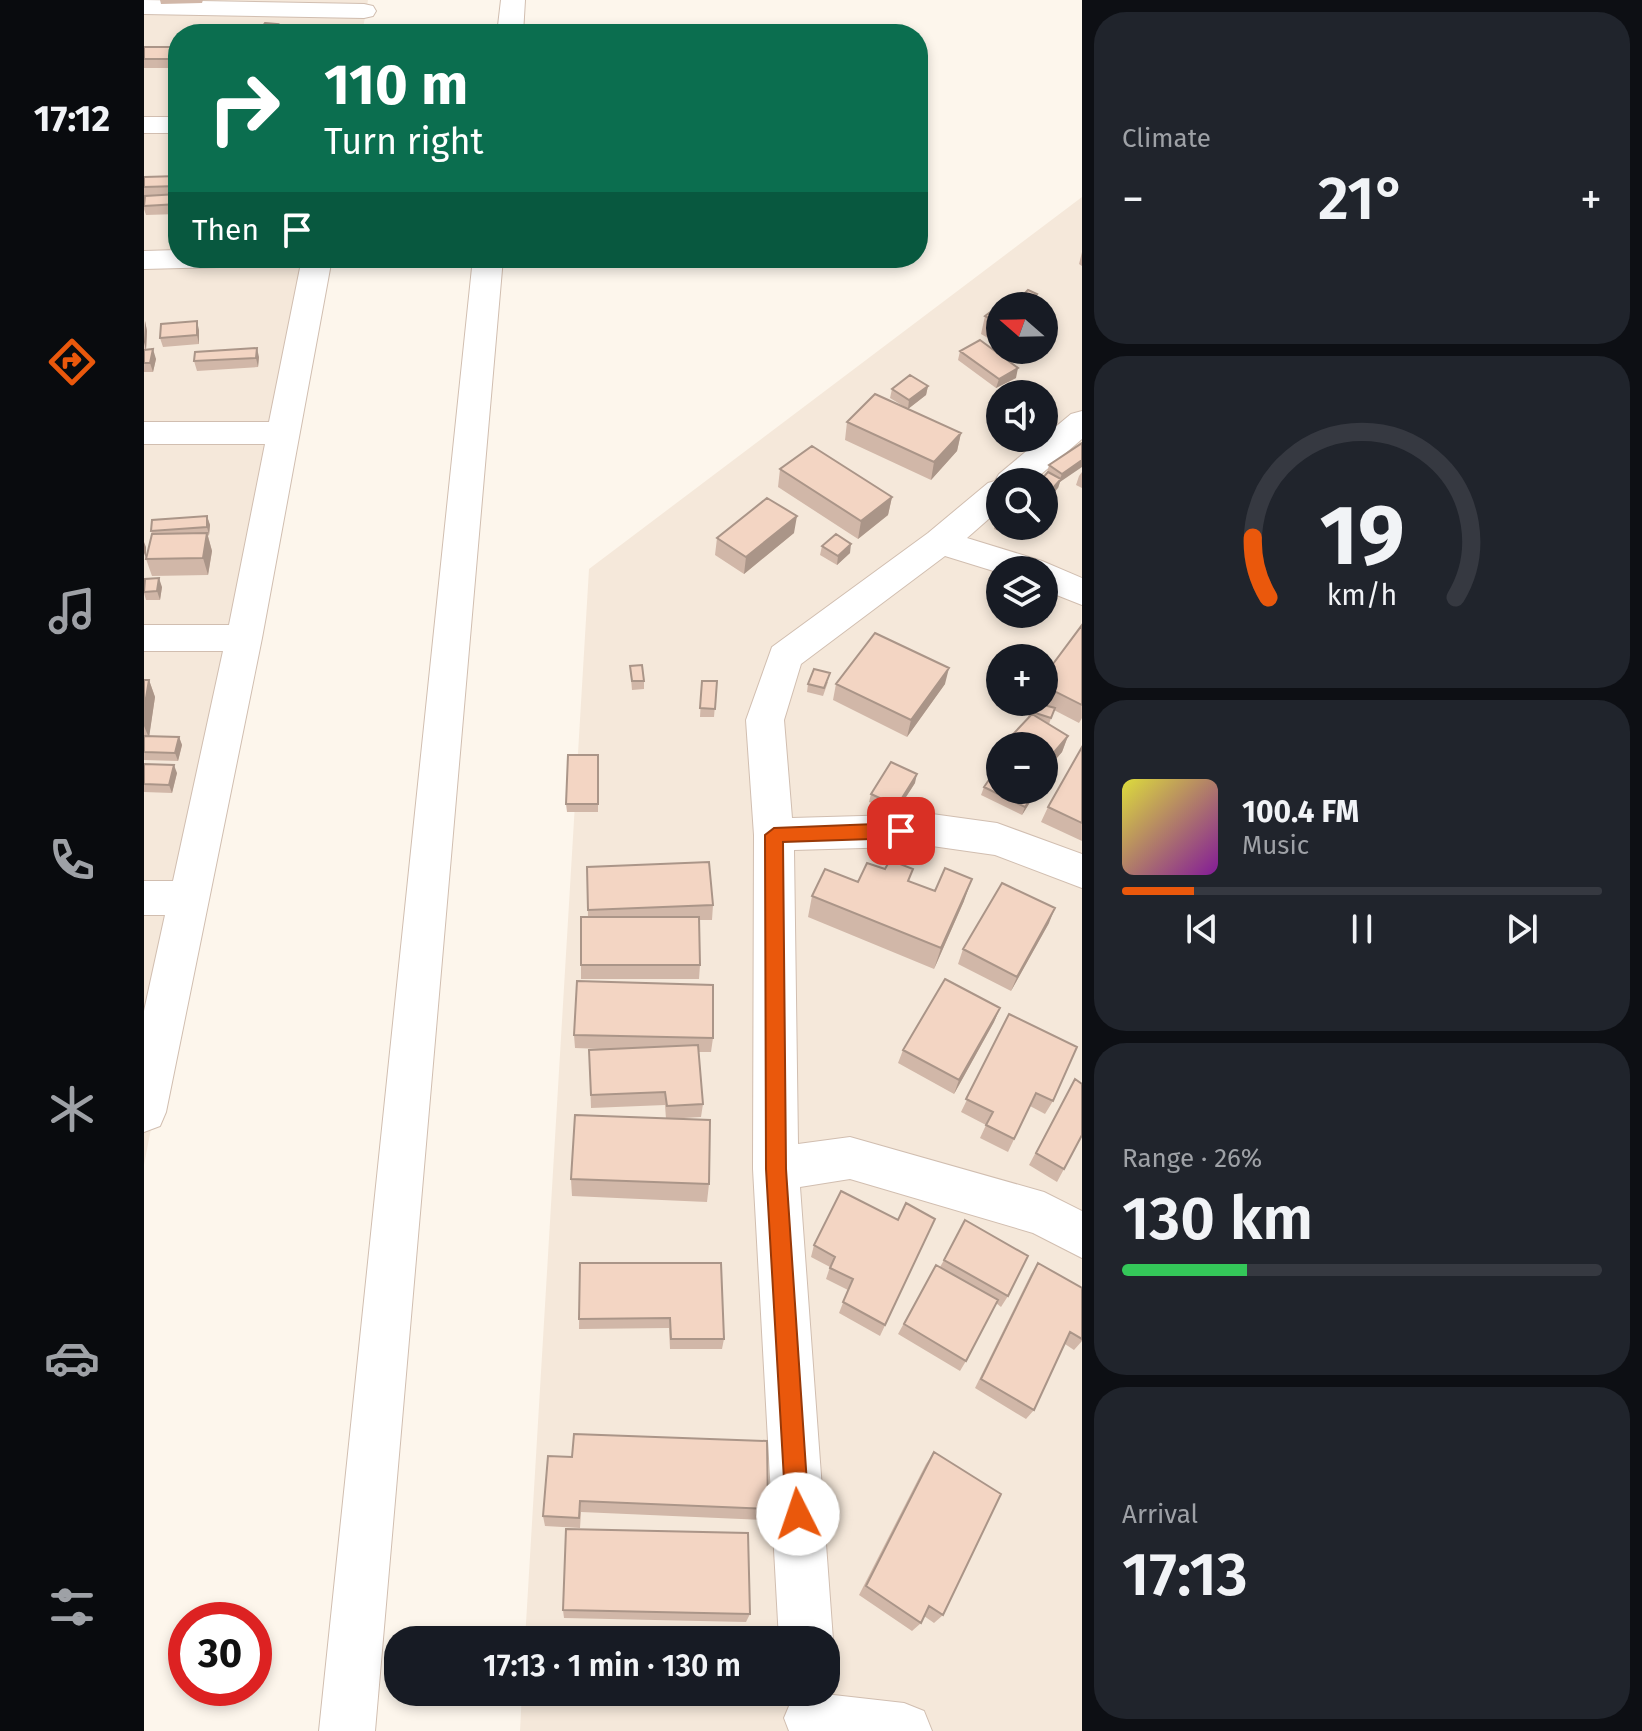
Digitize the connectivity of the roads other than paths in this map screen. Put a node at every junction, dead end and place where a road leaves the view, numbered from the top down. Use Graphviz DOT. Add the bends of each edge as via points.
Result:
graph roads {
  1 [pos="513,0"];
  2 [pos="144,7"];
  3 [pos="363,15"];
  4 [pos="511,24"];
  5 [pos="144,125"];
  6 [pos="168,125"];
  7 [pos="168,259"];
  8 [pos="144,260"];
  9 [pos="315,268"];
  10 [pos="487,268"];
  11 [pos="1082,422"];
  12 [pos="144,433"];
  13 [pos="283,433"];
  14 [pos="1028,468"];
  15 [pos="986,503"];
  16 [pos="940,542"];
  17 [pos="986,556"];
  18 [pos="1058,582"];
  19 [pos="1082,592"];
  20 [pos="144,638"];
  21 [pos="244,638"];
  22 [pos="774,835"];
  23 [pos="1082,871"];
  24 [pos="144,898"];
  25 [pos="188,898"];
  26 [pos="144,1112"];
  27 [pos="776,1169"];
  28 [pos="1082,1236"];
  29 [pos="805,1626"];
  30 [pos="810,1714"];
  31 [pos="347,1731"];
  32 [pos="904,1731"];
  1 -- 4 [label="street"];
  2 -- 3 [label="street"];
  5 -- 6 [label="street"];
  7 -- 8 [label="street"];
  9 -- 13 [label="street"];
  10 -- 31 [label="street"];
  11 -- 14 [label="street"];
  12 -- 13 [label="street"];
  13 -- 21 [label="street"];
  15 -- 16 [label="street"];
  16 -- 17 [label="street"];
  16 -- 22 [label="street" via="785,657 765,720"];
  18 -- 19 [label="street"];
  20 -- 21 [label="street"];
  21 -- 25 [label="street"];
  22 -- 23 [label="street" via="932,830 997,839"];
  22 -- 27 [label="street"];
  24 -- 25 [label="street"];
  25 -- 26 [label="street"];
  27 -- 28 [label="street" via="850,1158 1044,1214"];
  27 -- 29 [label="street"];
  30 -- 32 [label="street"];
}
